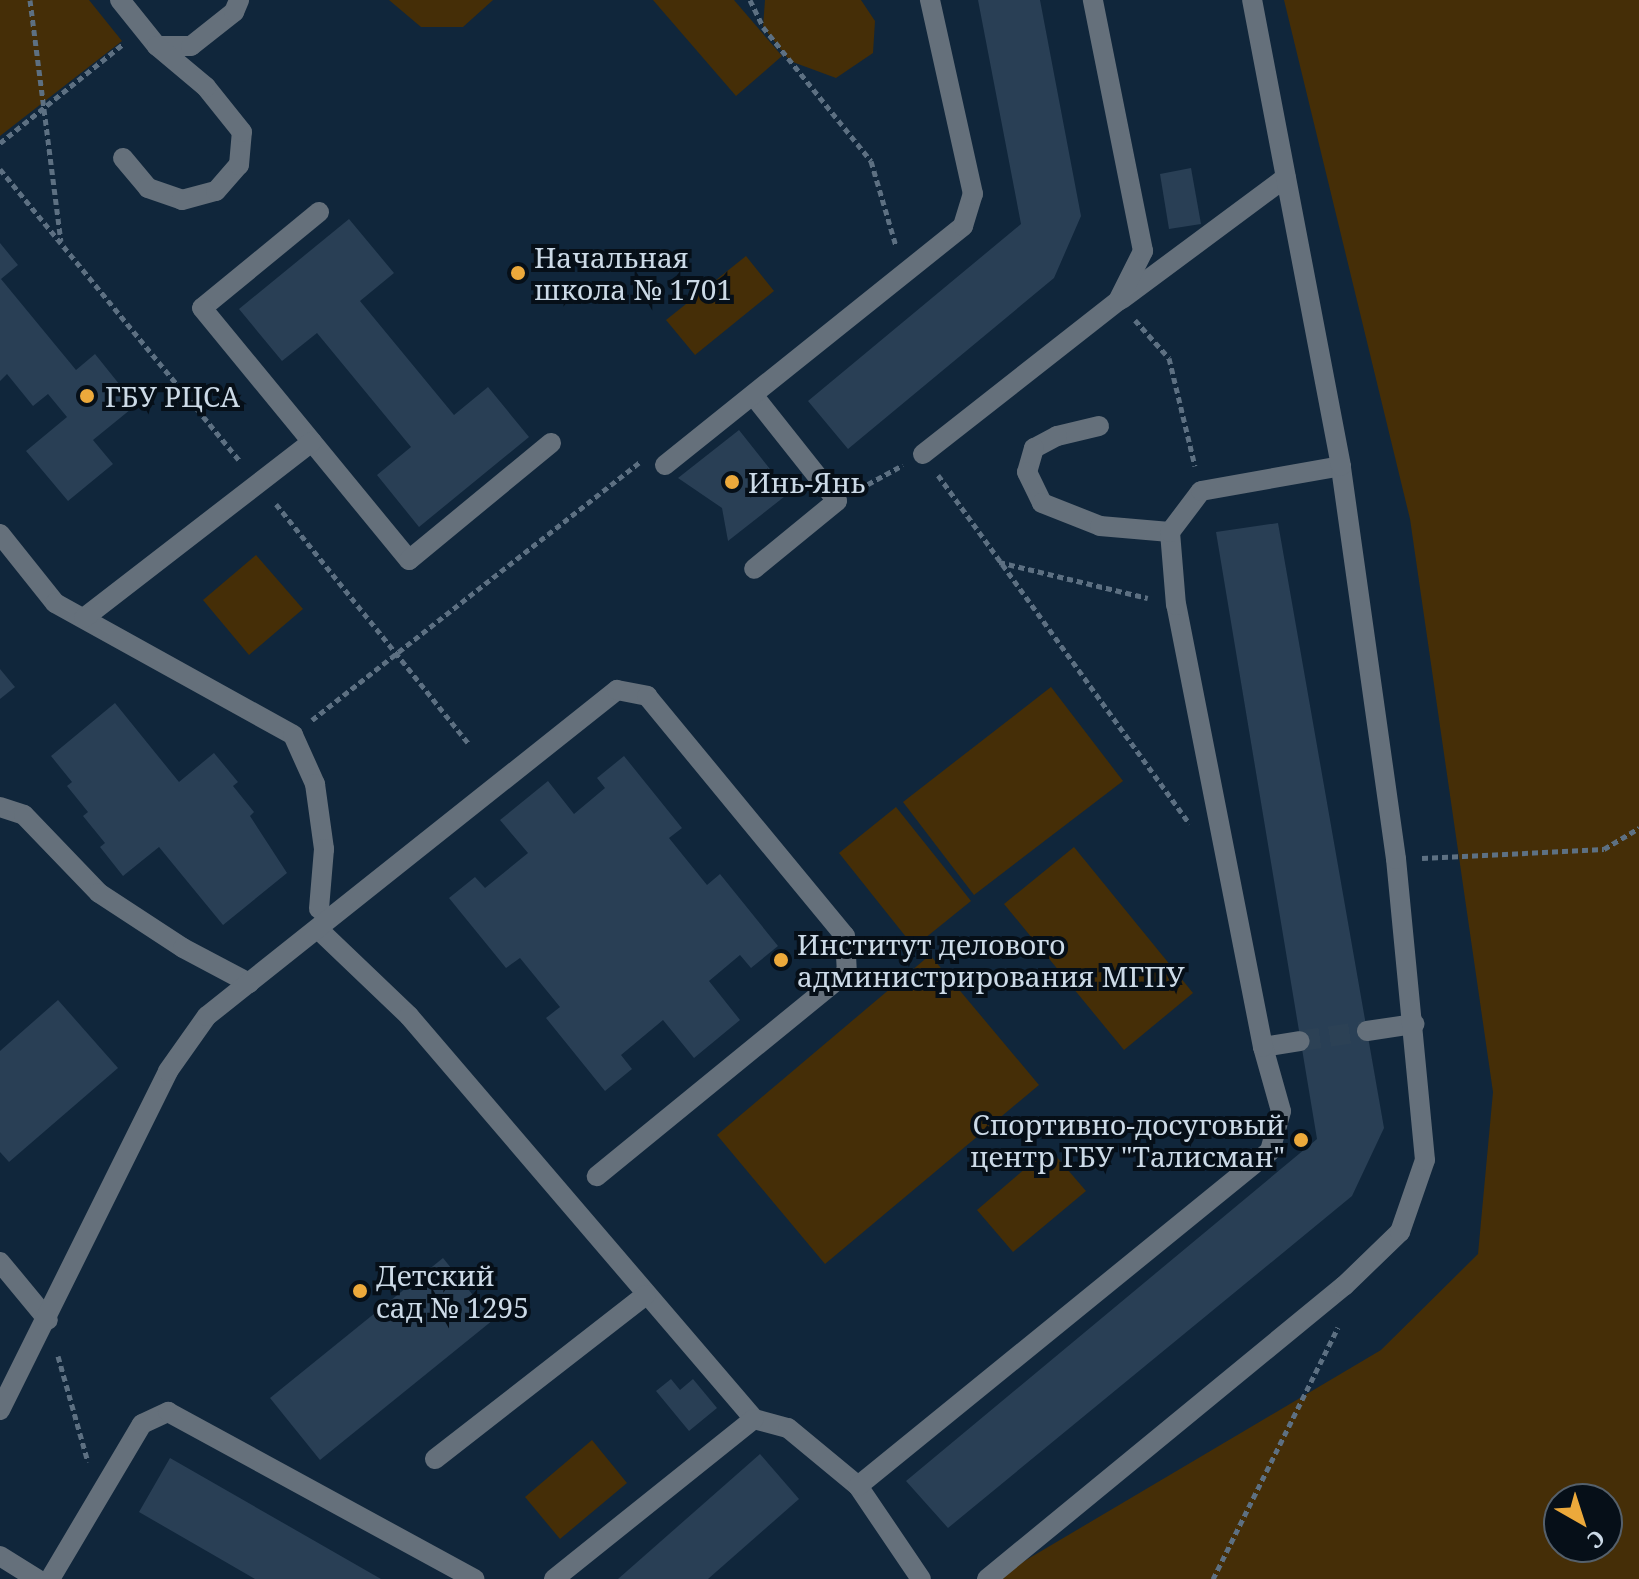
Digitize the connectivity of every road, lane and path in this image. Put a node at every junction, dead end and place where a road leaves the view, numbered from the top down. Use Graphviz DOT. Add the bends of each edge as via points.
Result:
graph roads {
  1 [pos="30,0"];
  2 [pos="120,0"];
  3 [pos="239,0"];
  4 [pos="750,0"];
  5 [pos="930,0"];
  6 [pos="1093,0"];
  7 [pos="1252,0"];
  8 [pos="143,28"];
  9 [pos="157,46"];
  10 [pos="44,108"];
  11 [pos="0,143"];
  12 [pos="123,158"];
  13 [pos="0,169"];
  14 [pos="1286,177"];
  15 [pos="319,212"];
  16 [pos="61,243"];
  17 [pos="903,274"];
  18 [pos="1118,301"];
  19 [pos="753,395"];
  20 [pos="1099,426"];
  21 [pos="312,442"];
  22 [pos="551,443"];
  23 [pos="923,454"];
  24 [pos="665,465"];
  25 [pos="1341,466"];
  26 [pos="259,483"];
  27 [pos="1201,491"];
  28 [pos="837,501"];
  29 [pos="1170,532"];
  30 [pos="0,534"];
  31 [pos="998,562"];
  32 [pos="754,569"];
  33 [pos="1176,605"];
  34 [pos="84,618"];
  35 [pos="398,653"];
  36 [pos="293,735"];
  37 [pos="468,743"];
  38 [pos="0,807"];
  39 [pos="1639,828"];
  40 [pos="1193,829"];
  41 [pos="1396,859"];
  42 [pos="318,919"];
  43 [pos="249,983"];
  44 [pos="1414,1024"];
  45 [pos="1367,1031"];
  46 [pos="1300,1041"];
  47 [pos="1263,1047"];
  48 [pos="597,1176"];
  49 [pos="0,1262"];
  50 [pos="1344,1286"];
  51 [pos="646,1295"];
  52 [pos="48,1320"];
  53 [pos="0,1410"];
  54 [pos="754,1419"];
  55 [pos="435,1459"];
  56 [pos="858,1486"];
  57 [pos="98,1498"];
  58 [pos="0,1556"];
  59 [pos="37,1579"];
  60 [pos="50,1579"];
  61 [pos="474,1579"];
  62 [pos="554,1579"];
  63 [pos="921,1579"];
  64 [pos="987,1579"];
  65 [pos="1213,1579"];
  1 -- 10 [label="path"];
  2 -- 8 [label="street"];
  3 -- 9 [label="street" via="234,12 191,46"];
  4 -- 17 [label="path" via="763,27 871,161"];
  5 -- 17 [label="street" via="973,194 963,226"];
  6 -- 18 [label="street" via="1143,251"];
  7 -- 14 [label="street"];
  8 -- 9 [label="street"];
  8 -- 10 [label="path"];
  9 -- 12 [label="street" via="206,87 242,132 239,165 216,191 182,200 148,188"];
  10 -- 11 [label="path"];
  10 -- 16 [label="path"];
  13 -- 16 [label="path"];
  14 -- 18 [label="street"];
  14 -- 25 [label="street"];
  15 -- 21 [label="street" via="202,308"];
  16 -- 26 [label="path"];
  17 -- 19 [label="street"];
  18 -- 23 [label="street"];
  18 -- 27 [label="path" via="1169,358"];
  19 -- 24 [label="street"];
  19 -- 28 [label="street"];
  20 -- 29 [label="street" via="1034,448 1027,472 1042,503 1100,526"];
  21 -- 22 [label="street" via="409,560"];
  21 -- 26 [label="street"];
  23 -- 28 [label="path"];
  23 -- 31 [label="path"];
  24 -- 35 [label="path" via="640,461"];
  25 -- 27 [label="street"];
  25 -- 41 [label="street"];
  26 -- 34 [label="street"];
  26 -- 35 [label="path"];
  27 -- 29 [label="street"];
  28 -- 32 [label="street"];
  29 -- 33 [label="street"];
  30 -- 34 [label="street" via="55,603"];
  31 -- 33 [label="path"];
  31 -- 40 [label="path"];
  33 -- 47 [label="street"];
  34 -- 36 [label="street"];
  35 -- 36 [label="path"];
  35 -- 37 [label="path"];
  36 -- 42 [label="street" via="315,784 324,849"];
  38 -- 43 [label="street" via="24,815 99,893"];
  39 -- 41 [label="path" via="1604,849"];
  41 -- 44 [label="street"];
  42 -- 43 [label="street"];
  42 -- 48 [label="street" via="617,690 647,696 845,936 847,972"];
  42 -- 51 [label="street" via="409,1016"];
  43 -- 52 [label="street" via="207,1016 168,1071"];
  44 -- 45 [label="street"];
  44 -- 50 [label="street" via="1425,1160 1400,1232"];
  46 -- 47 [label="street"];
  47 -- 56 [label="street" via="1281,1111 1270,1151"];
  49 -- 52 [label="street"];
  50 -- 64 [label="street"];
  50 -- 65 [label="path" via="1336,1334"];
  51 -- 54 [label="street"];
  51 -- 55 [label="street"];
  52 -- 53 [label="street"];
  52 -- 57 [label="path"];
  54 -- 56 [label="street" via="788,1428"];
  54 -- 62 [label="street"];
  56 -- 63 [label="street"];
  57 -- 60 [label="street"];
  57 -- 61 [label="street" via="142,1424 168,1412"];
  58 -- 59 [label="street"];
}
